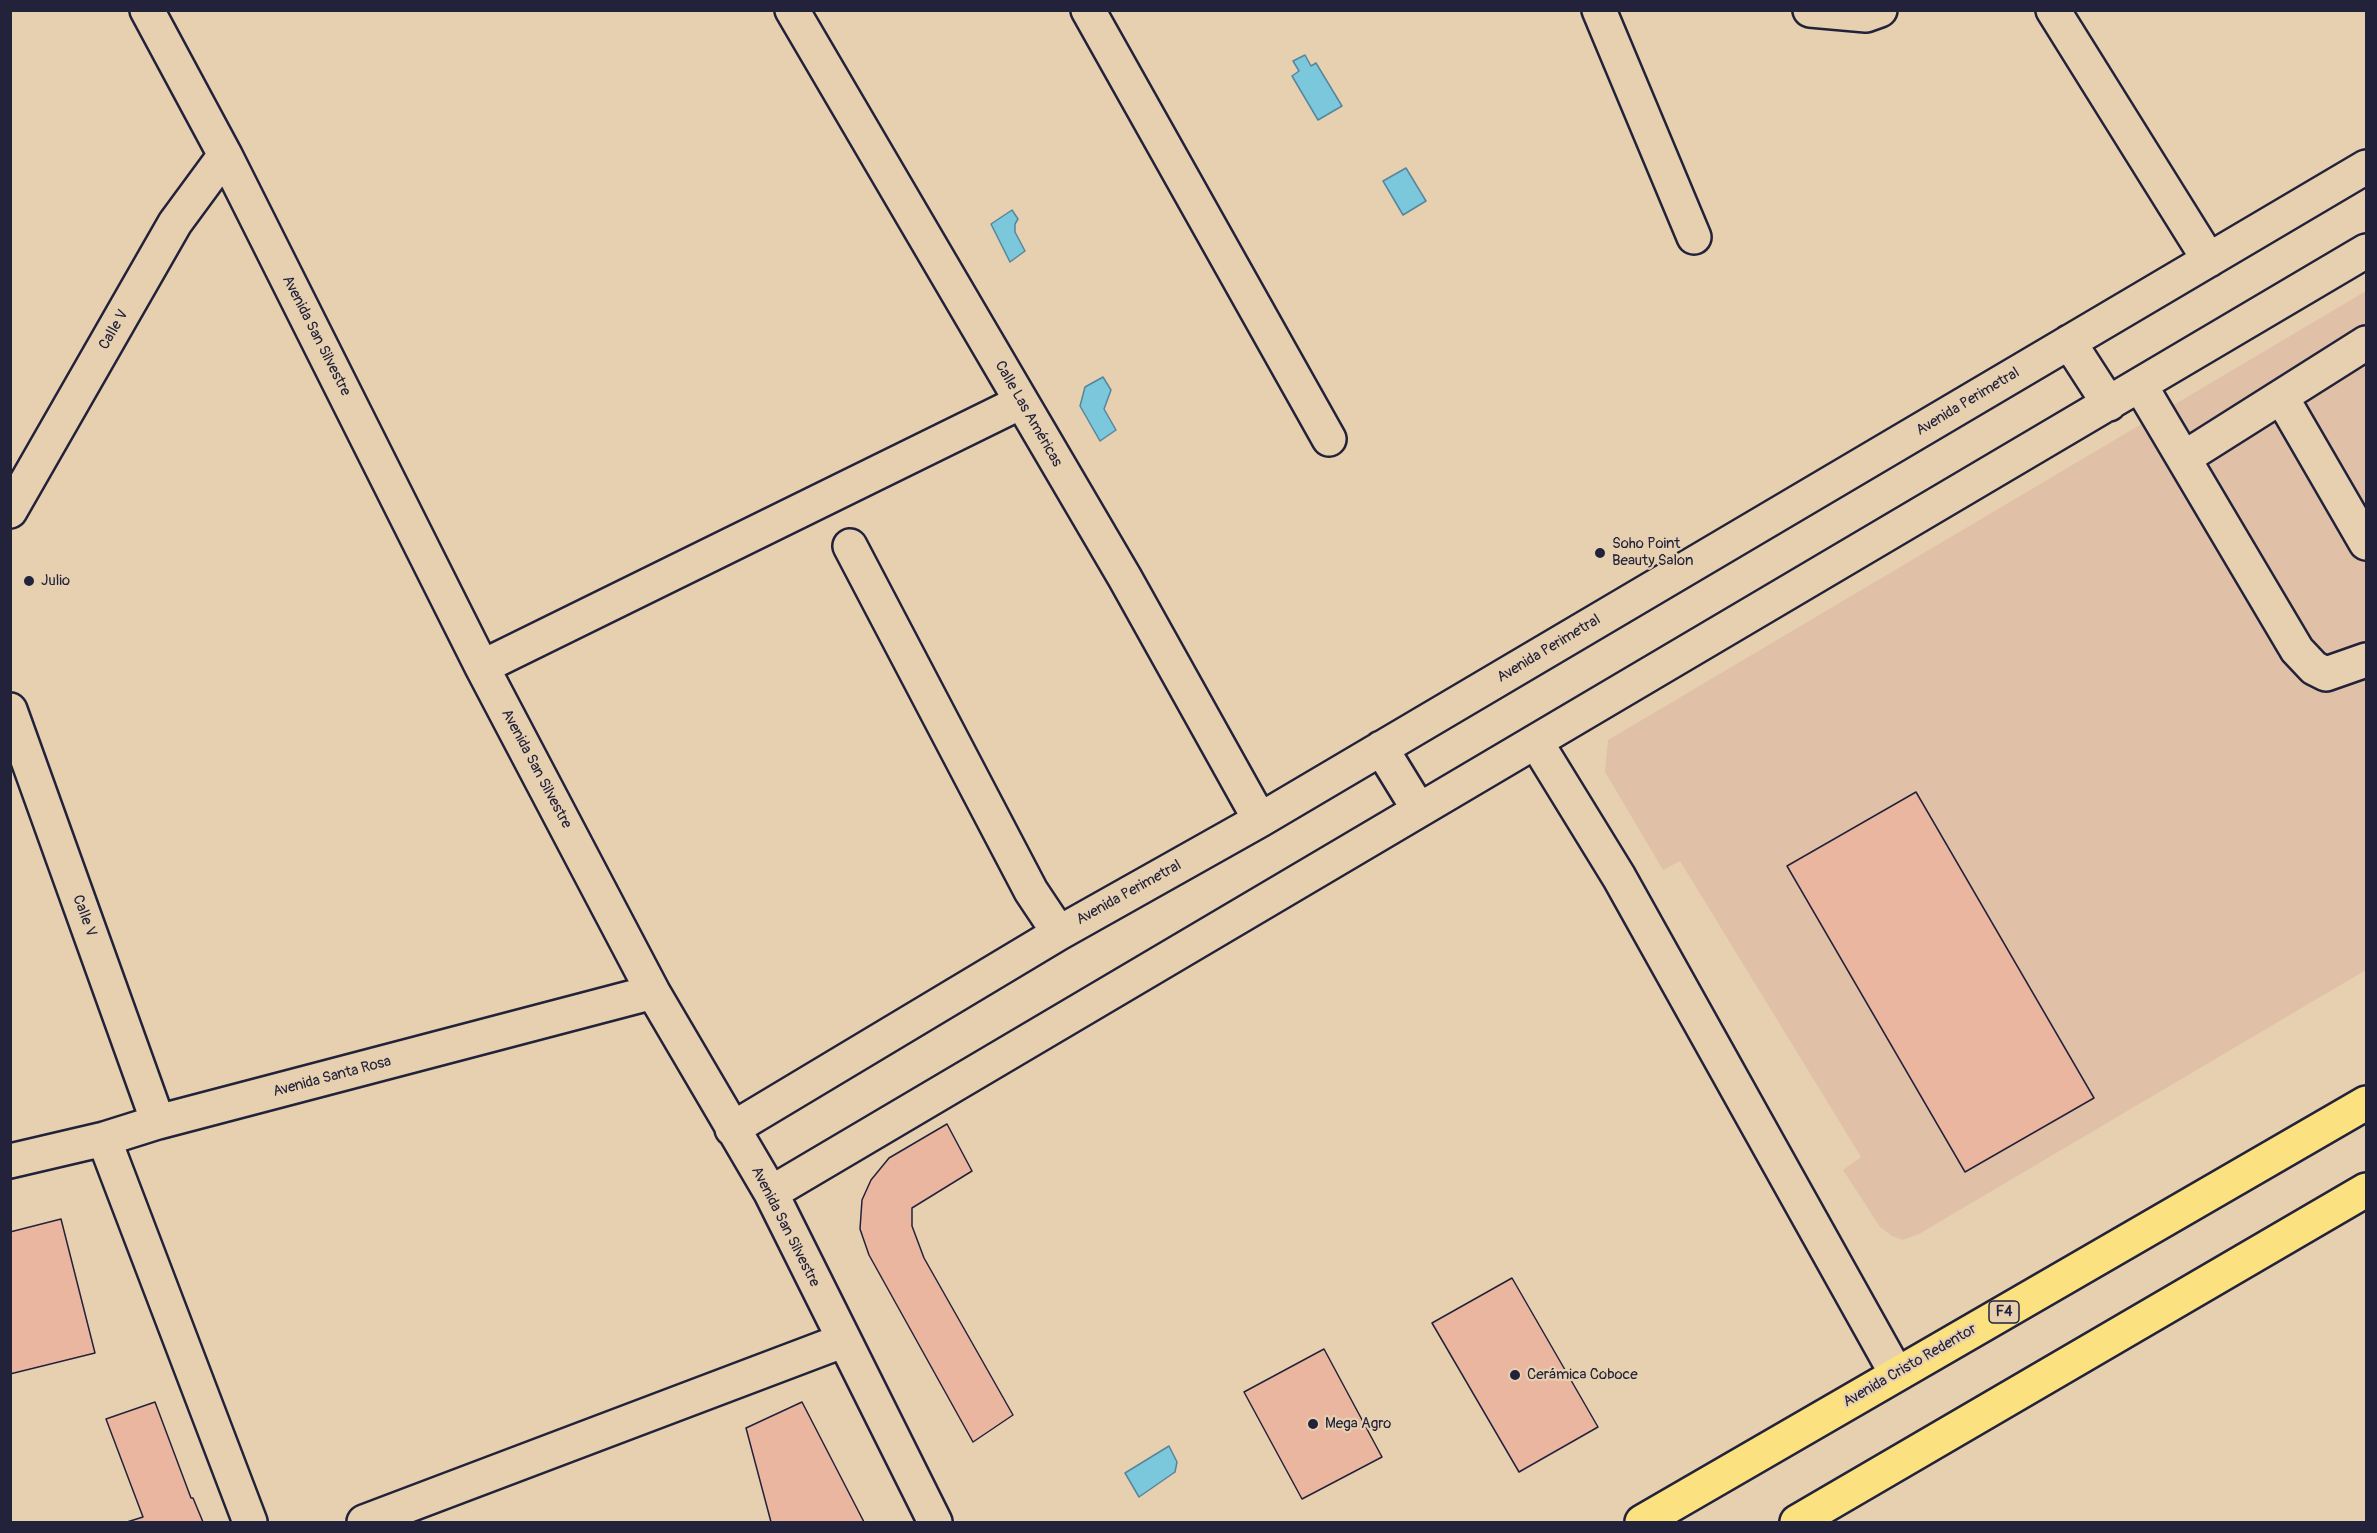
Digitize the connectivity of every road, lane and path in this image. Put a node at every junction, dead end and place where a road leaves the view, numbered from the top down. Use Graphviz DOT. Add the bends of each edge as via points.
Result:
graph roads {
  1 [pos="147,10"];
  2 [pos="792,10"];
  3 [pos="1088,10"];
  4 [pos="1599,10"];
  5 [pos="1810,10"];
  6 [pos="1880,10"];
  7 [pos="2053,10"];
  8 [pos="225,155"];
  9 [pos="2367,167"];
  10 [pos="1694,237"];
  11 [pos="2367,251"];
  12 [pos="2209,260"];
  13 [pos="2068,342"];
  14 [pos="2367,343"];
  15 [pos="2140,385"];
  16 [pos="2282,398"];
  17 [pos="1021,402"];
  18 [pos="2109,404"];
  19 [pos="1329,439"];
  20 [pos="2184,458"];
  21 [pos="10,511"];
  22 [pos="2367,543"];
  23 [pos="850,546"];
  24 [pos="2367,660"];
  25 [pos="482,667"];
  26 [pos="10,710"];
  27 [pos="1536,742"];
  28 [pos="1381,748"];
  29 [pos="1419,810"];
  30 [pos="1260,820"];
  31 [pos="1059,933"];
  32 [pos="652,992"];
  33 [pos="2367,1103"];
  34 [pos="158,1122"];
  35 [pos="732,1129"];
  36 [pos="104,1139"];
  37 [pos="10,1161"];
  38 [pos="2367,1190"];
  39 [pos="771,1193"];
  40 [pos="842,1341"];
  41 [pos="1896,1373"];
  42 [pos="250,1522"];
  43 [pos="364,1522"];
  44 [pos="935,1522"];
  45 [pos="1642,1522"];
  46 [pos="1797,1522"];
  1 -- 8 [label="street, Avenida San Silvestre"];
  2 -- 17 [label="street, Calle Las Américas"];
  3 -- 19 [label="street"];
  4 -- 10 [label="street"];
  5 -- 6 [label="street" via="1866,15"];
  7 -- 12 [label="street"];
  8 -- 21 [label="street, Calle V" via="175,223"];
  8 -- 25 [label="street, Avenida San Silvestre"];
  9 -- 12 [label="street, Avenida Perimetral"];
  11 -- 15 [label="street"];
  12 -- 13 [label="street, Avenida Perimetral"];
  13 -- 18 [label="street"];
  13 -- 28 [label="street, Avenida Perimetral"];
  14 -- 16 [label="street"];
  15 -- 18 [label="street"];
  15 -- 20 [label="street"];
  16 -- 20 [label="street"];
  16 -- 22 [label="street"];
  17 -- 25 [label="street"];
  17 -- 30 [label="street, Calle Las Américas"];
  18 -- 27 [label="street"];
  20 -- 24 [label="street" via="2297,650 2314,668 2326,674"];
  23 -- 31 [label="street" via="1031,891"];
  25 -- 32 [label="street, Avenida San Silvestre"];
  26 -- 34 [label="street, Calle V"];
  27 -- 29 [label="street"];
  27 -- 41 [label="street" via="1619,877"];
  28 -- 29 [label="street"];
  28 -- 30 [label="street, Avenida Perimetral"];
  29 -- 39 [label="street"];
  30 -- 31 [label="street, Avenida Perimetral"];
  31 -- 35 [label="street, Avenida Perimetral"];
  32 -- 34 [label="street, Avenida Santa Rosa"];
  32 -- 35 [label="street, Avenida San Silvestre"];
  33 -- 41 [label="highway, Avenida Cristo Redentor / F4"];
  34 -- 36 [label="street, Avenida Santa Rosa"];
  35 -- 39 [label="street, Avenida San Silvestre"];
  36 -- 37 [label="street, Avenida Santa Rosa"];
  36 -- 42 [label="street"];
  38 -- 46 [label="highway"];
  39 -- 40 [label="street, Avenida San Silvestre"];
  40 -- 43 [label="street"];
  40 -- 44 [label="street, Avenida San Silvestre"];
  41 -- 45 [label="highway, Avenida Cristo Redentor / F4"];
}
